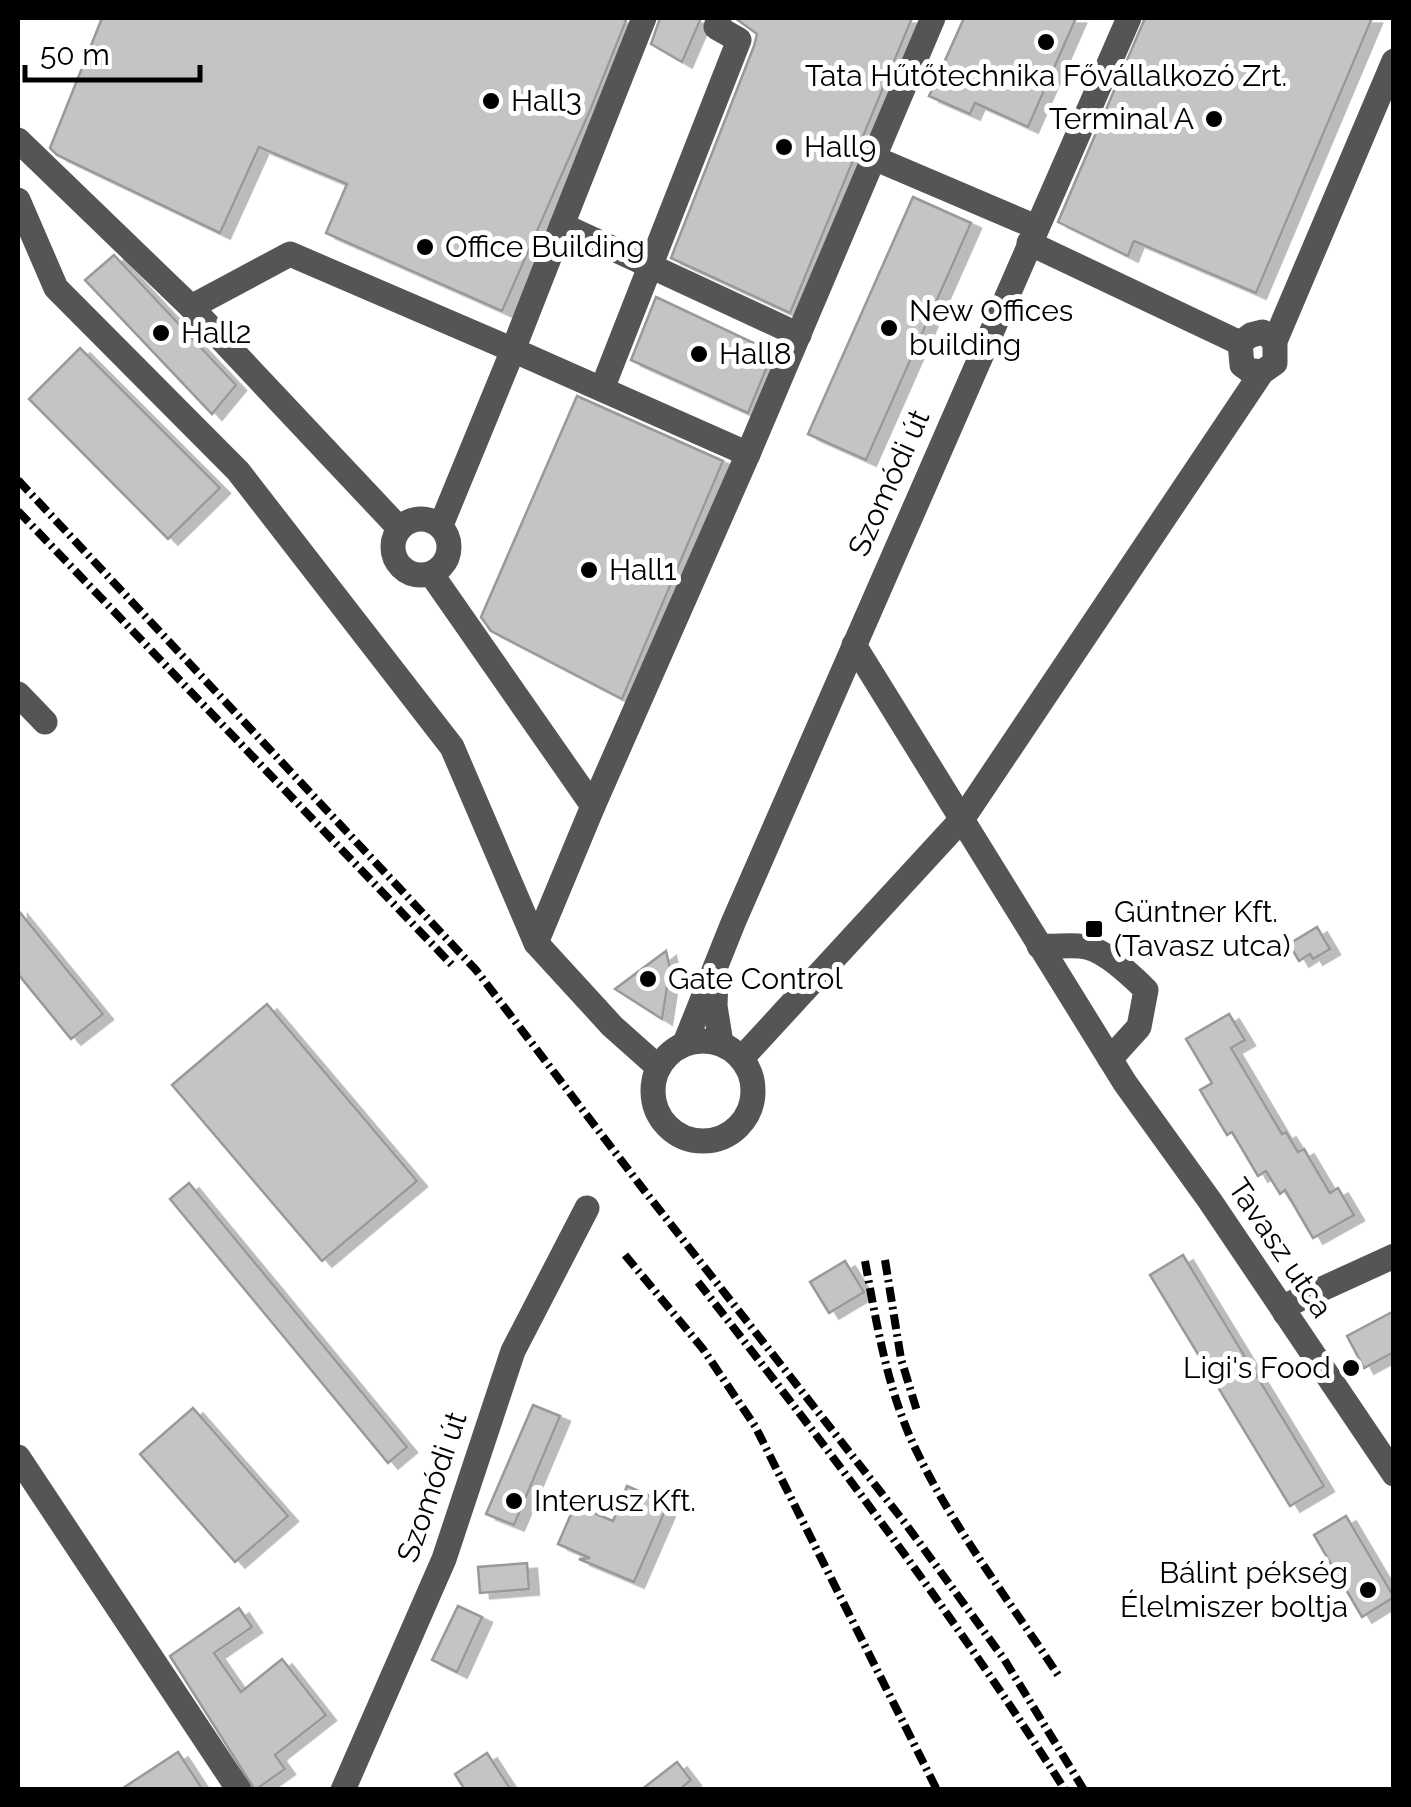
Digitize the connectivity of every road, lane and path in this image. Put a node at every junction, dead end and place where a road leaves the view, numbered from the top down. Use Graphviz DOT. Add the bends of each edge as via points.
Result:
graph roads {
  1 [pos="644,18"];
  2 [pos="720,18"];
  3 [pos="933,18"];
  4 [pos="1129,18"];
  5 [pos="1394,61"];
  6 [pos="18,140"];
  7 [pos="874,158"];
  8 [pos="18,200"];
  9 [pos="562,225"];
  10 [pos="1033,235"];
  11 [pos="650,266"];
  12 [pos="191,308"];
  13 [pos="799,335"];
  14 [pos="1275,342"];
  15 [pos="1240,343"];
  16 [pos="514,350"];
  17 [pos="1262,372"];
  18 [pos="602,389"];
  19 [pos="748,454"];
  20 [pos="440,526"];
  21 [pos="399,528"];
  22 [pos="432,575"];
  23 [pos="854,645"];
  24 [pos="18,694"];
  25 [pos="45,722"];
  26 [pos="594,806"];
  27 [pos="963,818"];
  28 [pos="536,943"];
  29 [pos="1050,952"];
  30 [pos="716,964"];
  31 [pos="685,1044"];
  32 [pos="732,1051"];
  33 [pos="1110,1059"];
  34 [pos="658,1067"];
  35 [pos="588,1208"];
  36 [pos="1394,1256"];
  37 [pos="1285,1312"];
  38 [pos="18,1458"];
  39 [pos="1394,1474"];
  40 [pos="239,1790"];
  41 [pos="343,1790"];
  1 -- 9 [label="street"];
  2 -- 11 [label="street" via="716,27 739,40"];
  3 -- 7 [label="street"];
  4 -- 10 [label="street, Szomódi út"];
  5 -- 14 [label="street"];
  6 -- 12 [label="street"];
  7 -- 10 [label="street"];
  7 -- 13 [label="street"];
  8 -- 28 [label="street" via="56,288 238,471 452,747"];
  9 -- 11 [label="street"];
  9 -- 16 [label="street"];
  10 -- 15 [label="street"];
  10 -- 23 [label="street, Szomódi út"];
  11 -- 13 [label="street"];
  11 -- 18 [label="street"];
  12 -- 16 [label="street" via="290,254"];
  12 -- 21 [label="street"];
  13 -- 19 [label="street"];
  14 -- 15 [label="street" via="1262,332"];
  14 -- 17 [label="street" via="1274,363"];
  15 -- 17 [label="street" via="1242,364"];
  16 -- 18 [label="street"];
  16 -- 20 [label="street"];
  17 -- 27 [label="street"];
  18 -- 19 [label="street"];
  19 -- 26 [label="street"];
  20 -- 21 [label="street" via="416,519"];
  20 -- 22 [label="street" via="449,542 446,561"];
  21 -- 22 [label="street" via="393,544 397,563 410,576"];
  22 -- 26 [label="street"];
  23 -- 27 [label="street, Tavasz utca"];
  23 -- 30 [label="street, Szomódi út"];
  24 -- 25 [label="street"];
  26 -- 28 [label="street"];
  27 -- 29 [label="street, Tavasz utca"];
  27 -- 32 [label="street"];
  28 -- 34 [label="street"];
  29 -- 33 [label="street, Tavasz utca"];
  29 -- 33 [label="street" via="1083,945 1124,968 1146,990 1139,1027"];
  30 -- 31 [label="street, Szomódi út"];
  30 -- 32 [label="street" via="715,1006"];
  31 -- 32 [label="street" via="703,1040"];
  31 -- 34 [label="street"];
  32 -- 34 [label="street" via="753,1081 753,1103 744,1122 711,1142 680,1137 658,1114"];
  33 -- 37 [label="street, Tavasz utca"];
  35 -- 41 [label="street, Szomódi út" via="513,1350 444,1559"];
  36 -- 37 [label="street" via="1288,1304"];
  37 -- 39 [label="street, Tavasz utca"];
  38 -- 40 [label="street"];
}
